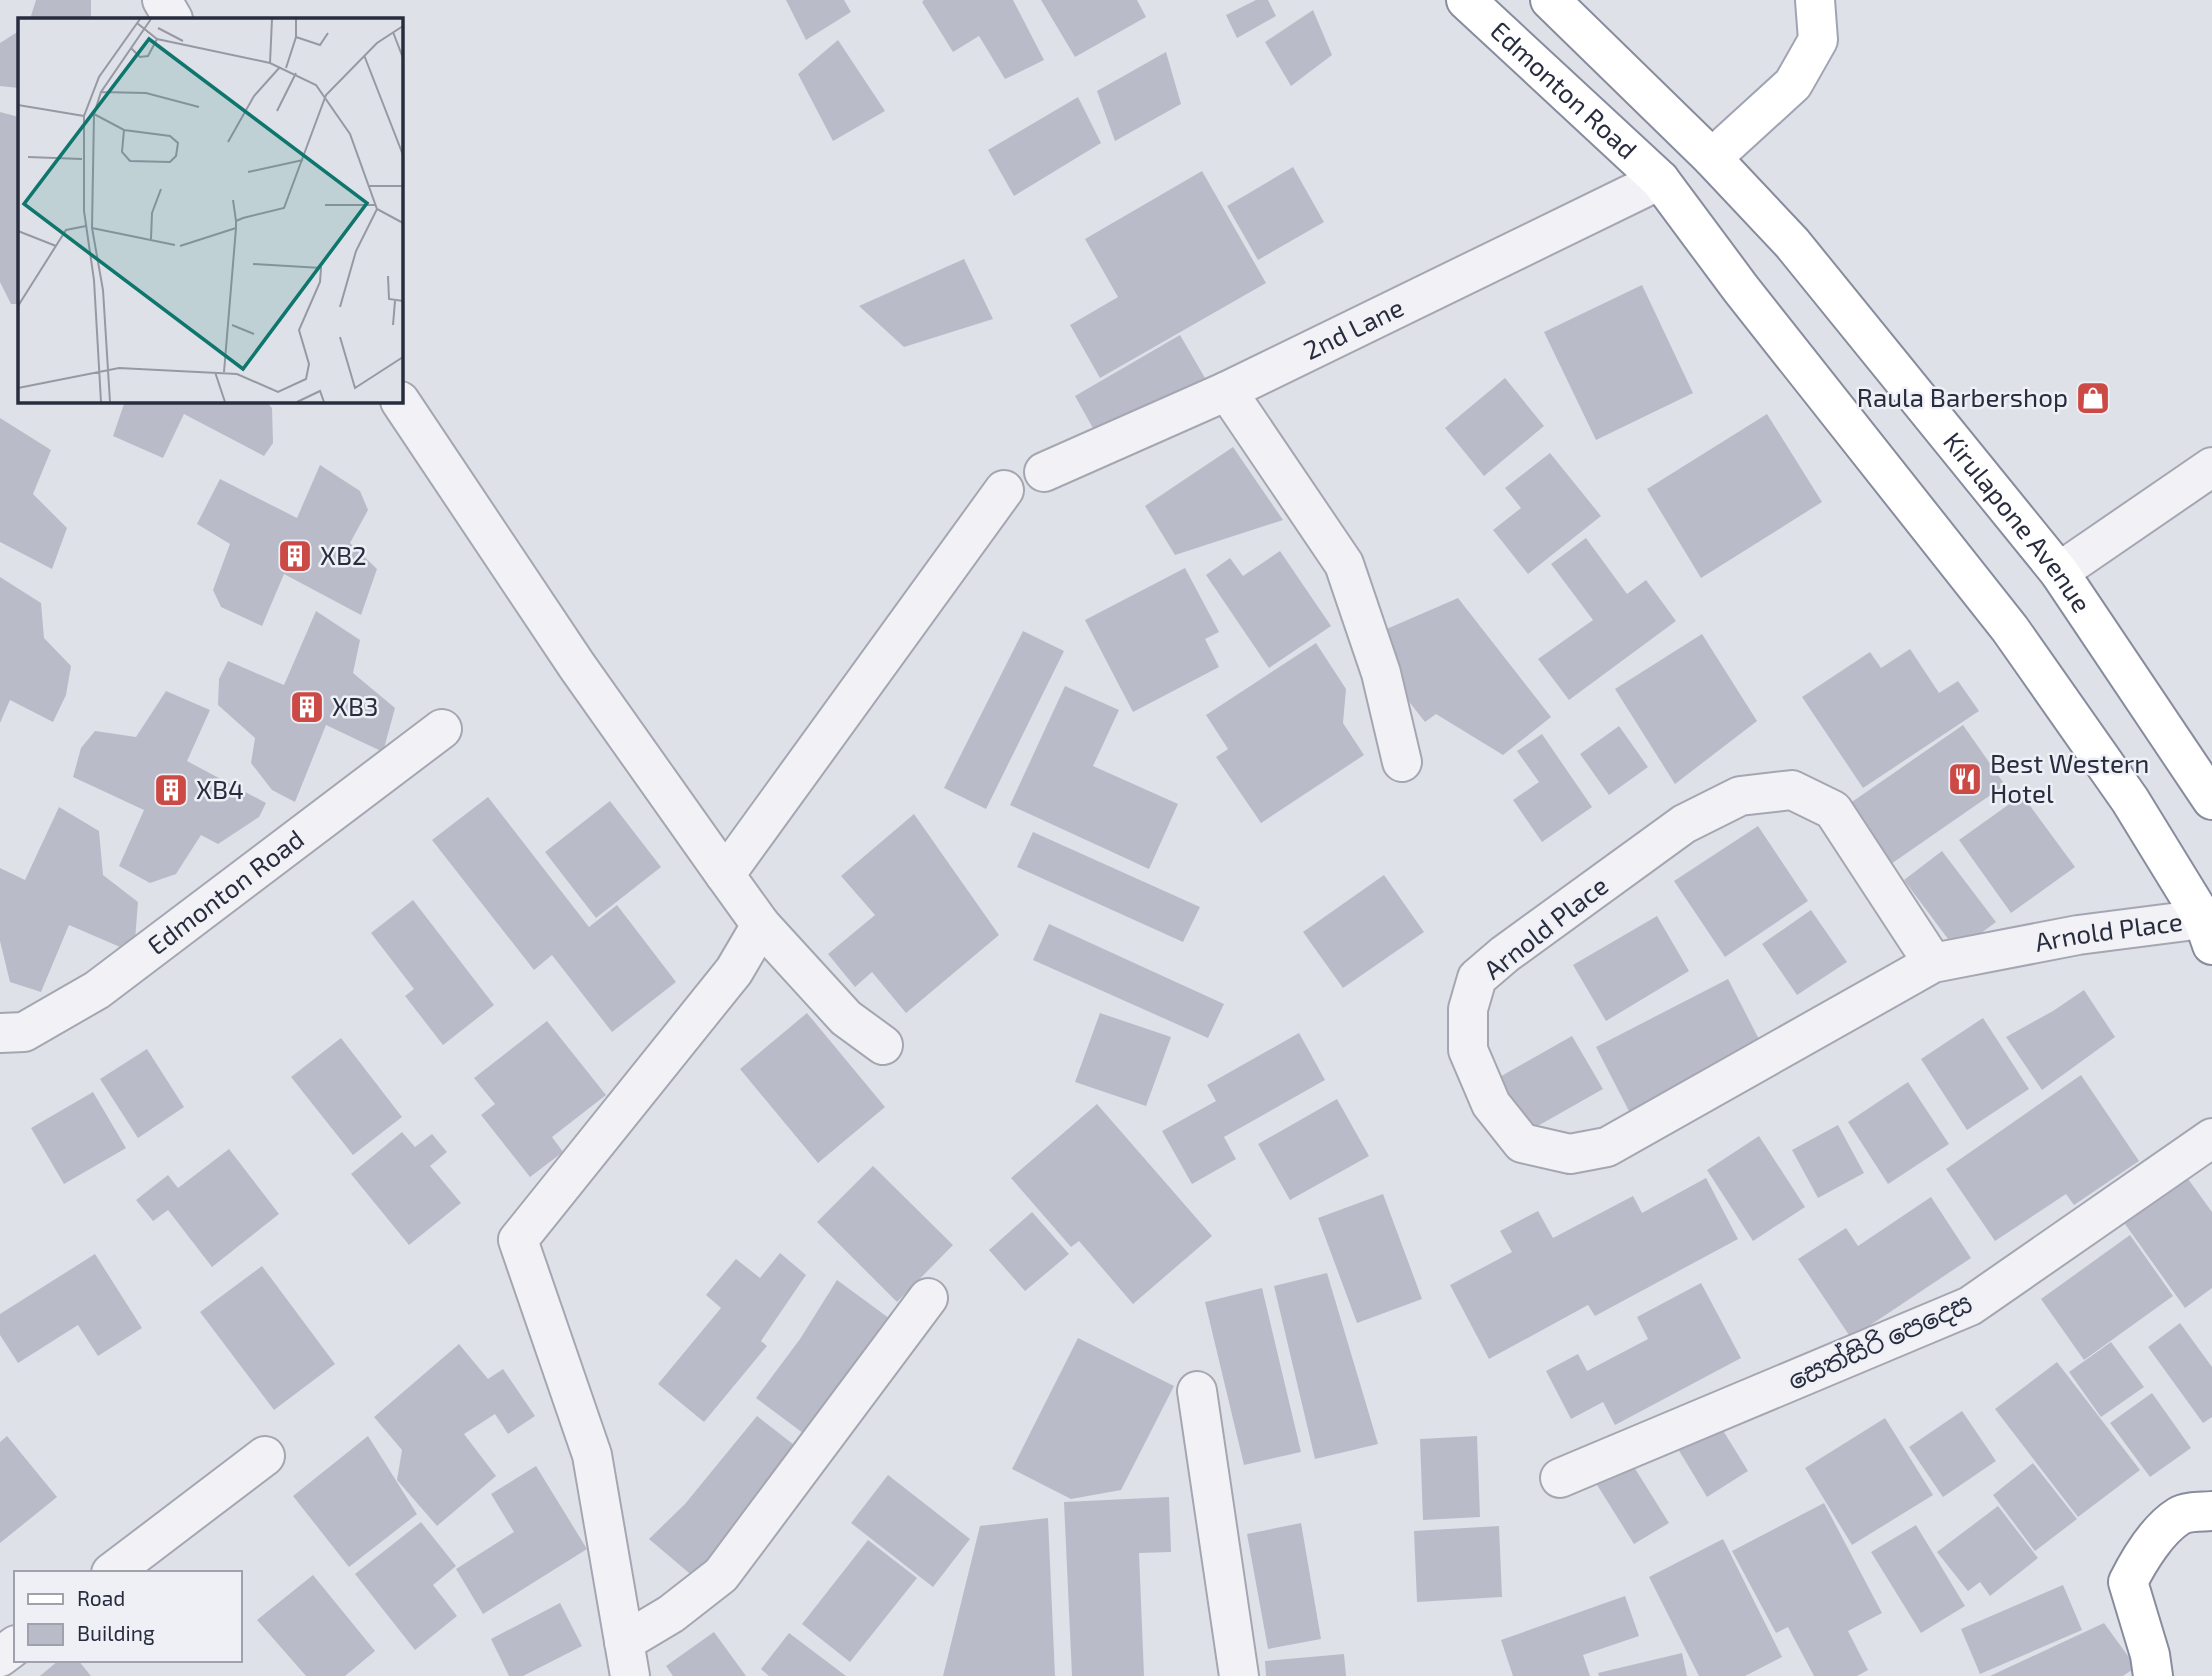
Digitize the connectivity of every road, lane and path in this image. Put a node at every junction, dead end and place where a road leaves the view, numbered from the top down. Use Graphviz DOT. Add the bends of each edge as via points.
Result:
graph roads {
  1 [pos="162,0"];
  2 [pos="1466,0"];
  3 [pos="1550,0"];
  4 [pos="1815,0"];
  5 [pos="172,18"];
  6 [pos="1712,158"];
  7 [pos="1660,180"];
  8 [pos="1227,391"];
  9 [pos="401,402"];
  10 [pos="2212,467"];
  11 [pos="1044,472"];
  12 [pos="1004,490"];
  13 [pos="2059,572"];
  14 [pos="442,729"];
  15 [pos="1402,762"];
  16 [pos="2212,800"];
  17 [pos="725,875"];
  18 [pos="761,925"];
  19 [pos="2208,932"];
  20 [pos="1933,963"];
  21 [pos="0,1033"];
  22 [pos="883,1045"];
  23 [pos="2212,1139"];
  24 [pos="928,1298"];
  25 [pos="1197,1391"];
  26 [pos="265,1456"];
  27 [pos="1560,1478"];
  28 [pos="2212,1511"];
  29 [pos="114,1571"];
  30 [pos="627,1659"];
  31 [pos="1239,1676"];
  32 [pos="2153,1676"];
  1 -- 5 [label="street"];
  2 -- 7 [label="main road, Edmonton Road"];
  3 -- 6 [label="main road, Edmonton Road"];
  4 -- 6 [label="main road" via="1818,40 1793,84"];
  6 -- 13 [label="main road, Kirulapone Avenue" via="1792,243"];
  7 -- 8 [label="street, 2nd Lane"];
  7 -- 19 [label="main road" via="2010,629 2130,800"];
  8 -- 11 [label="street, 2nd Lane"];
  8 -- 15 [label="street" via="1344,564 1381,673"];
  9 -- 17 [label="street" via="577,666"];
  10 -- 13 [label="street"];
  12 -- 17 [label="street"];
  13 -- 16 [label="main road, Kirulapone Avenue"];
  14 -- 21 [label="street, Edmonton Road" via="97,989 24,1032"];
  17 -- 18 [label="street"];
  18 -- 22 [label="street" via="846,1018"];
  18 -- 30 [label="street" via="734,971 518,1240 592,1455"];
  19 -- 20 [label="street, Arnold Place" via="2078,935"];
  20 -- 20 [label="street, Arnold Place" via="1607,1147 1570,1154 1522,1143 1491,1104 1468,1050 1468,1009 1477,978 1684,824 1740,796 1792,790 1833,810"];
  23 -- 27 [label="street, සෙත්සිරි පෙදෙස" via="1970,1306"];
  24 -- 30 [label="street" via="721,1575 671,1614"];
  25 -- 31 [label="street"];
  26 -- 29 [label="street"];
  28 -- 32 [label="main road" via="2181,1515 2152,1543 2127,1581"];
}
